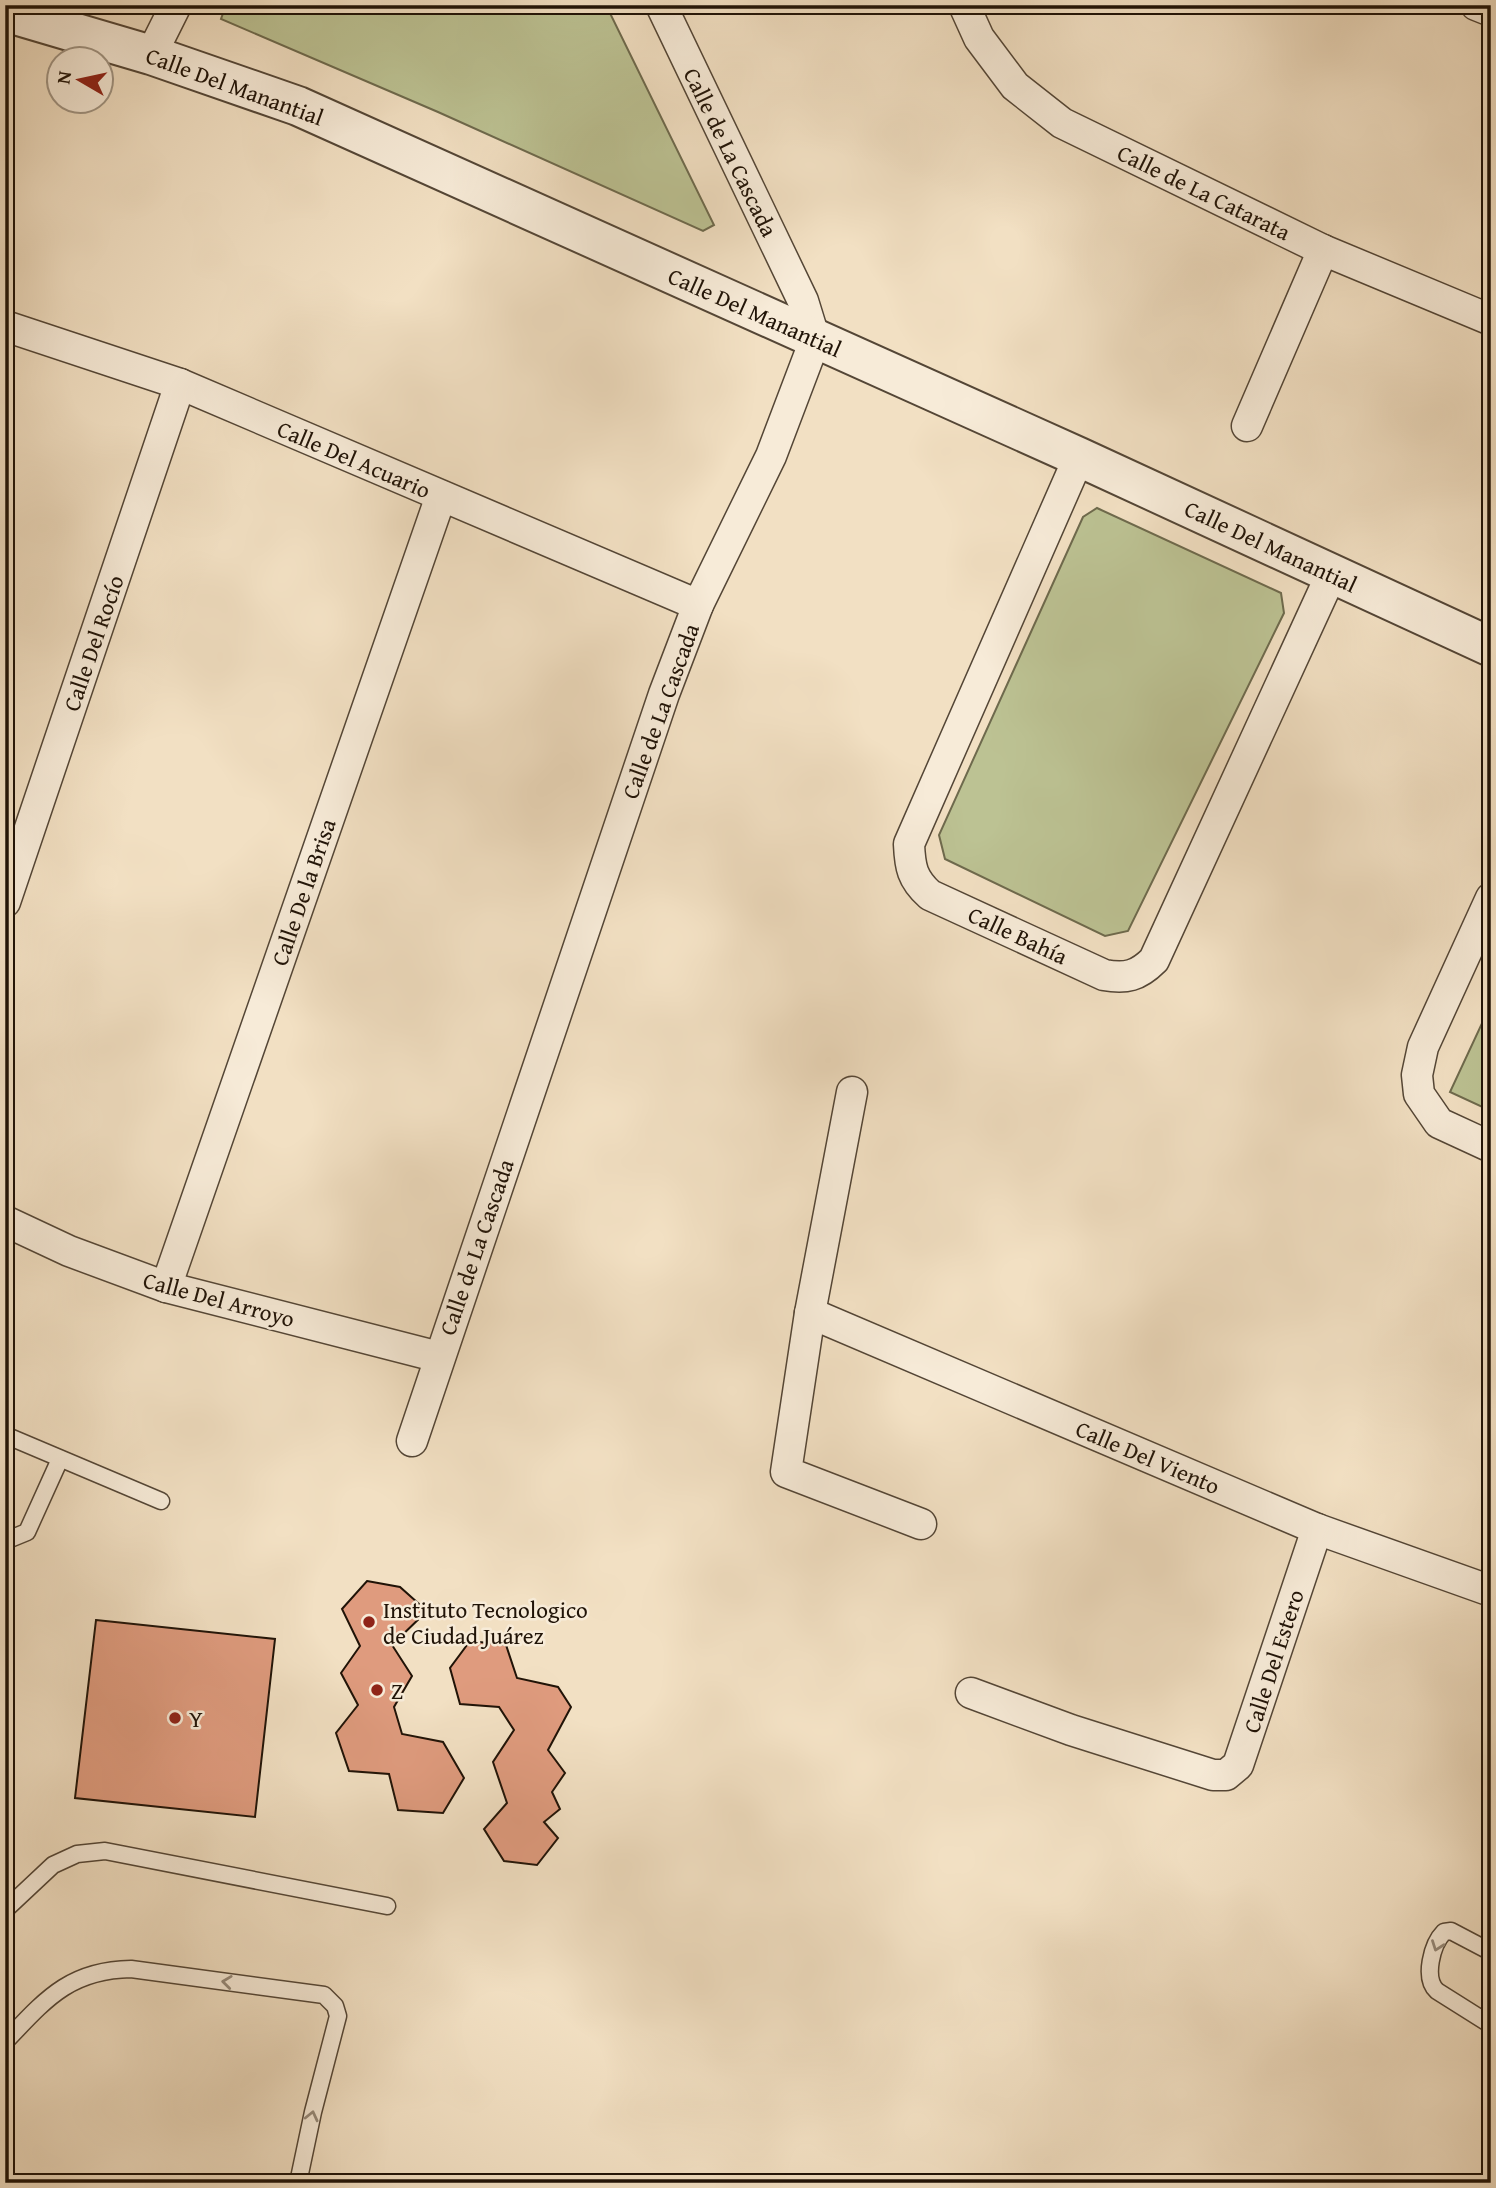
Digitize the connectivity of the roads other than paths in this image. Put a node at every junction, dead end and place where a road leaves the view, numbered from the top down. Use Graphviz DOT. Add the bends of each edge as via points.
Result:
graph roads {
  1 [pos="176,5"];
  2 [pos="661,5"];
  3 [pos="964,5"];
  4 [pos="1476,5"];
  5 [pos="1491,10"];
  6 [pos="5,12"];
  7 [pos="151,55"];
  8 [pos="1324,250"];
  9 [pos="1491,320"];
  10 [pos="5,326"];
  11 [pos="815,340"];
  12 [pos="180,384"];
  13 [pos="1247,426"];
  14 [pos="1079,457"];
  15 [pos="441,496"];
  16 [pos="1332,573"];
  17 [pos="698,605"];
  18 [pos="1491,647"];
  19 [pos="1491,898"];
  20 [pos="5,902"];
  21 [pos="852,1093"];
  22 [pos="1491,1147"];
  23 [pos="5,1221"];
  24 [pos="166,1287"];
  25 [pos="810,1313"];
  26 [pos="439,1357"];
  27 [pos="5,1435"];
  28 [pos="412,1441"];
  29 [pos="60,1459"];
  30 [pos="161,1501"];
  31 [pos="920,1524"];
  32 [pos="1317,1529"];
  33 [pos="5,1541"];
  34 [pos="1491,1591"];
  35 [pos="971,1693"];
  36 [pos="387,1906"];
  37 [pos="5,1910"];
  38 [pos="1491,1951"];
  39 [pos="1491,2025"];
  40 [pos="5,2042"];
  41 [pos="298,2183"];
  1 -- 7 [label="street"];
  2 -- 11 [label="street, Calle de La Cascada" via="803,301"];
  3 -- 8 [label="street, Calle de La Catarata" via="979,38 1014,86 1062,123"];
  4 -- 5 [label="street"];
  6 -- 7 [label="street, Calle Del Manantial"];
  7 -- 11 [label="street, Calle Del Manantial" via="298,106"];
  8 -- 9 [label="street, Calle de La Catarata"];
  8 -- 13 [label="street"];
  10 -- 12 [label="street, Calle Del Acuario"];
  11 -- 14 [label="street, Calle Del Manantial"];
  11 -- 17 [label="street, Calle de La Cascada" via="772,456"];
  12 -- 15 [label="street, Calle Del Acuario"];
  12 -- 20 [label="street, Calle Del Rocío"];
  14 -- 16 [label="street, Calle Del Manantial"];
  14 -- 16 [label="street, Calle Bahía" via="909,844 909,867 930,895 1104,975 1130,976 1154,960"];
  15 -- 17 [label="street, Calle Del Acuario"];
  15 -- 24 [label="street, Calle De la Brisa"];
  16 -- 18 [label="street, Calle Del Manantial"];
  17 -- 26 [label="street, Calle de La Cascada"];
  19 -- 22 [label="street" via="1423,1047 1417,1075 1419,1094 1439,1123"];
  21 -- 25 [label="street"];
  23 -- 24 [label="street, Calle Del Arroyo"];
  24 -- 26 [label="street, Calle Del Arroyo"];
  25 -- 31 [label="street" via="786,1472"];
  25 -- 32 [label="street, Calle Del Viento"];
  26 -- 28 [label="street, Calle de La Cascada"];
  27 -- 29 [label="lane"];
  29 -- 30 [label="lane"];
  29 -- 33 [label="lane" via="27,1532"];
  32 -- 34 [label="street, Calle Del Viento"];
  32 -- 35 [label="street, Calle Del Estero" via="1238,1765 1226,1775 1160,1759"];
  36 -- 37 [label="lane" via="105,1852 77,1854 53,1865"];
  38 -- 39 [label="lane, one-way" via="1451,1931 1444,1932 1437,1940 1430,1977 1437,1991"];
  41 -- 40 [label="lane, one-way" via="338,2016 324,1995 131,1969 108,1970 66,1986 42,2003"];
}
